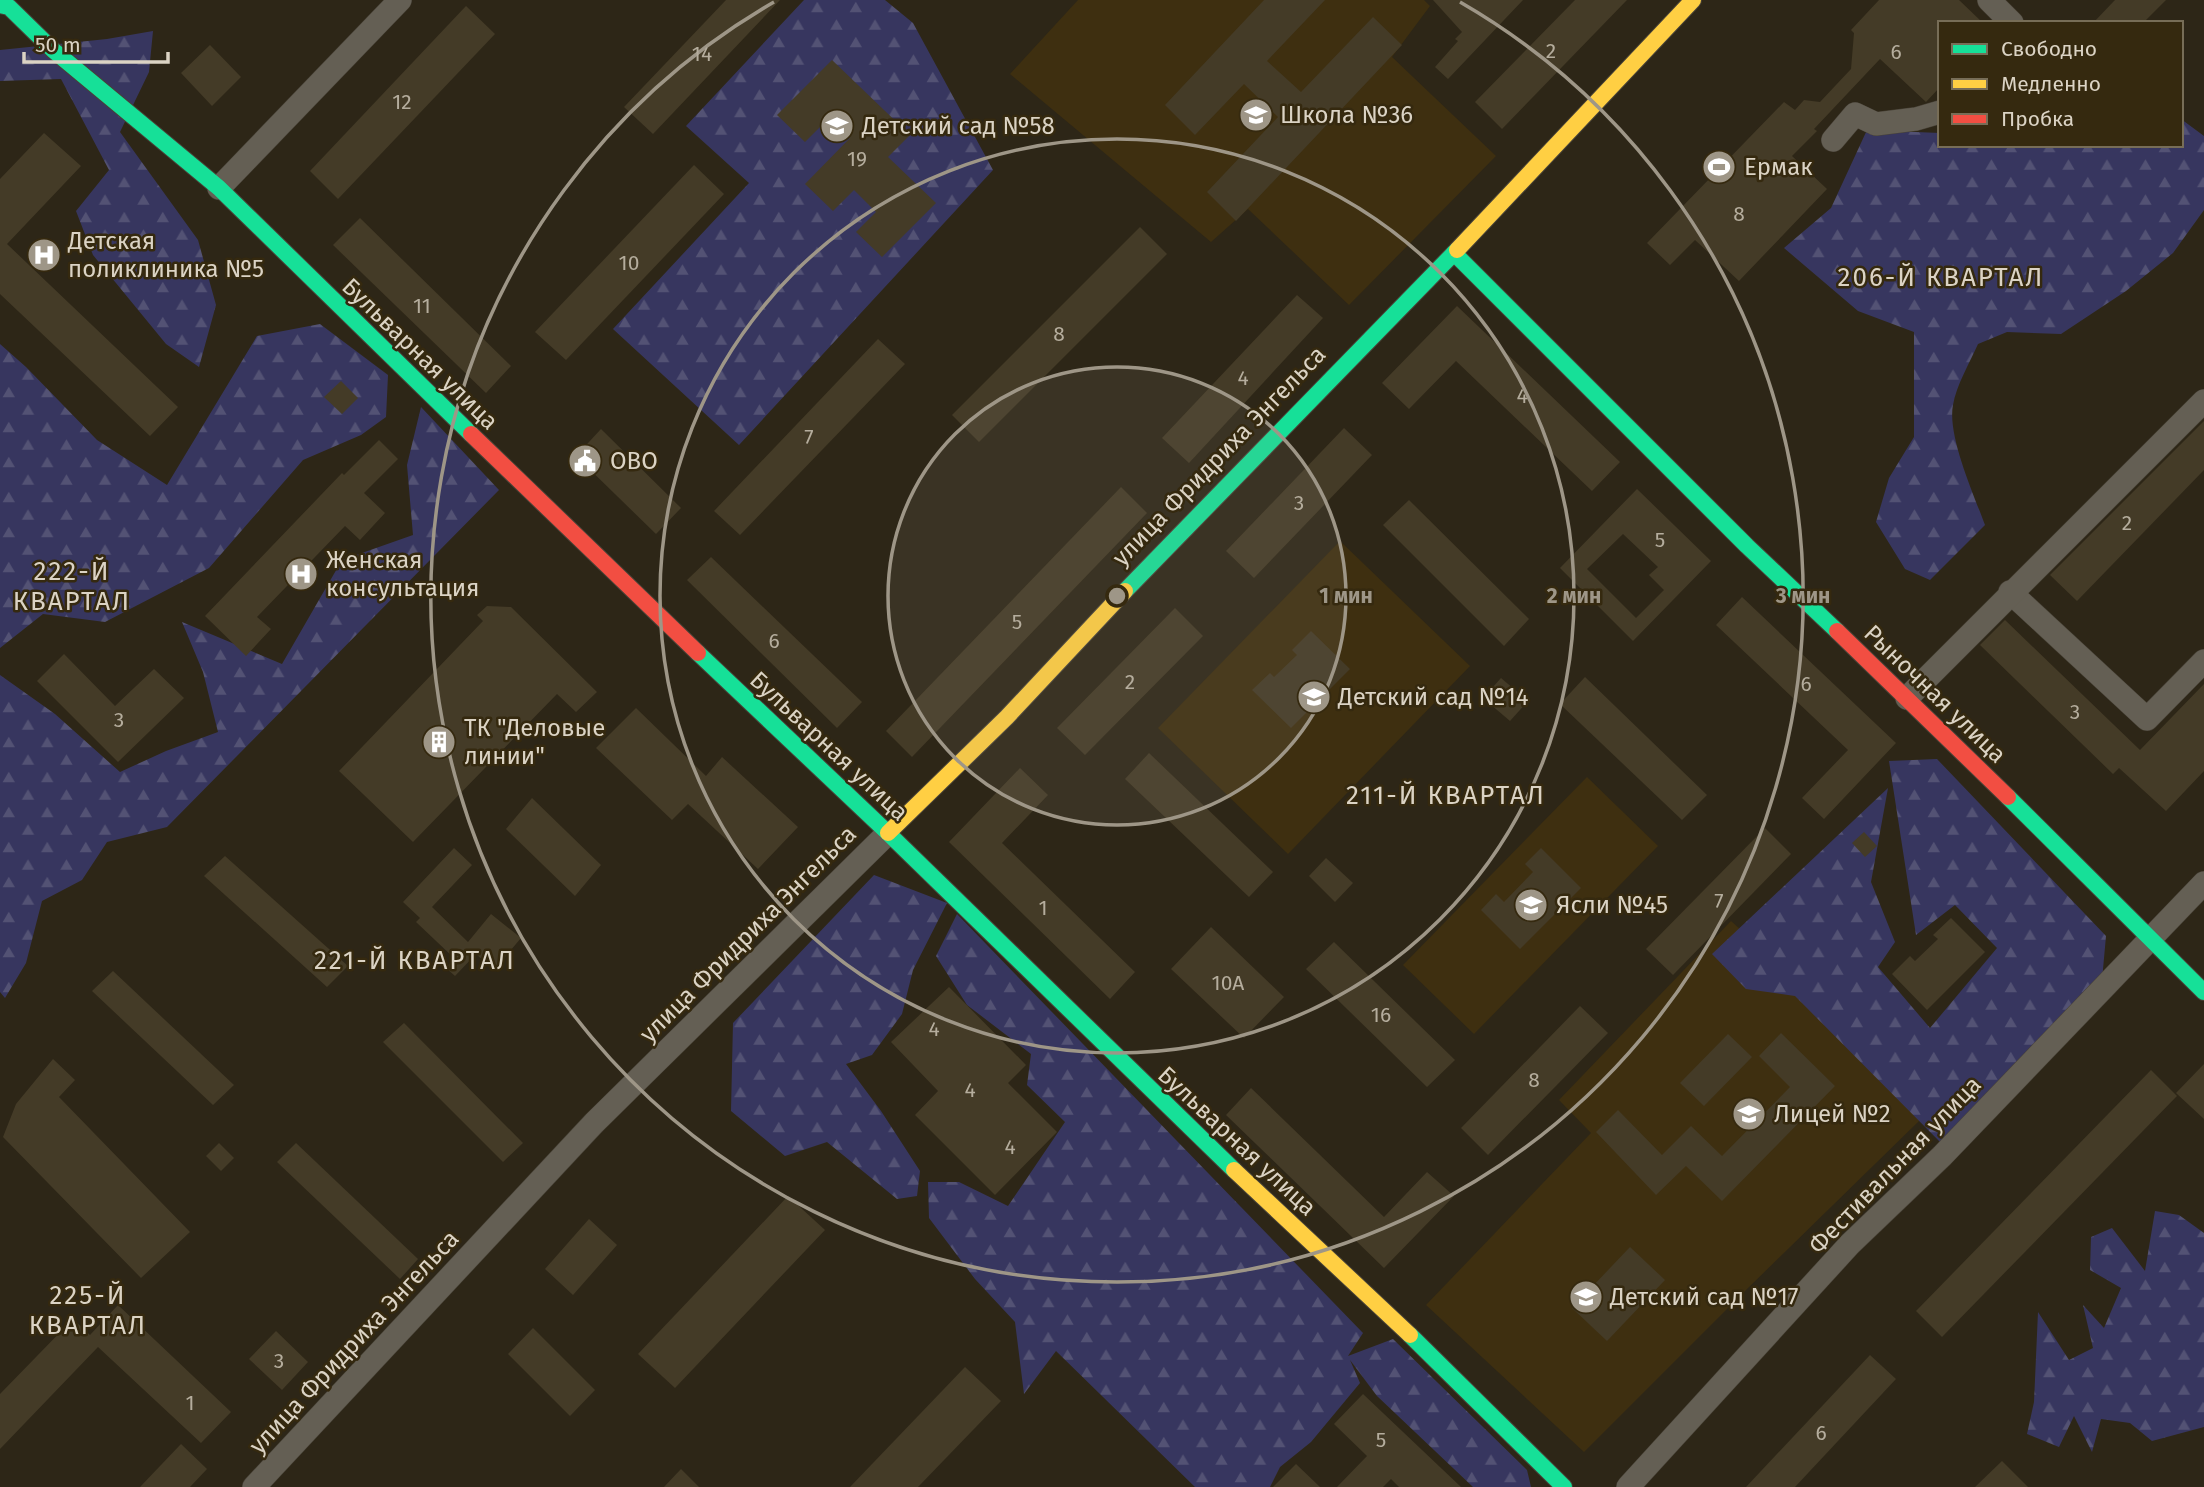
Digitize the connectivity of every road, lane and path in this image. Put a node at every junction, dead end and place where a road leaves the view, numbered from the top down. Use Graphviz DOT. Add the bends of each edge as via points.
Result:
graph roads {
  1 [pos="400,0"];
  2 [pos="1693,0"];
  3 [pos="1990,0"];
  4 [pos="0,5"];
  5 [pos="2010,21"];
  6 [pos="1938,113"];
  7 [pos="1833,140"];
  8 [pos="219,188"];
  9 [pos="1454,253"];
  10 [pos="2204,401"];
  11 [pos="2010,592"];
  12 [pos="2204,661"];
  13 [pos="1907,698"];
  14 [pos="888,833"];
  15 [pos="2204,883"];
  16 [pos="2151,940"];
  17 [pos="2204,992"];
  18 [pos="254,1487"];
  19 [pos="1564,1487"];
  20 [pos="1628,1487"];
  1 -- 8 [label="street"];
  2 -- 9 [label="street, улица Фридриха Энгельса"];
  3 -- 5 [label="street"];
  4 -- 8 [label="street, Бульварная улица" via="9,7 53,50"];
  6 -- 7 [label="street" via="1876,124 1855,114"];
  8 -- 14 [label="street, Бульварная улица"];
  9 -- 13 [label="street, Рыночная улица" via="1747,546"];
  9 -- 14 [label="street, улица Фридриха Энгельса" via="1007,717"];
  10 -- 11 [label="street"];
  11 -- 12 [label="street" via="2147,719"];
  11 -- 13 [label="street"];
  13 -- 16 [label="street, Рыночная улица"];
  14 -- 18 [label="street, улица Фридриха Энгельса" via="594,1123"];
  14 -- 19 [label="street, Бульварная улица"];
  15 -- 16 [label="street, Фестивальная улица"];
  16 -- 17 [label="street, Рыночная улица"];
  16 -- 20 [label="street, Фестивальная улица" via="1850,1244"];
}
